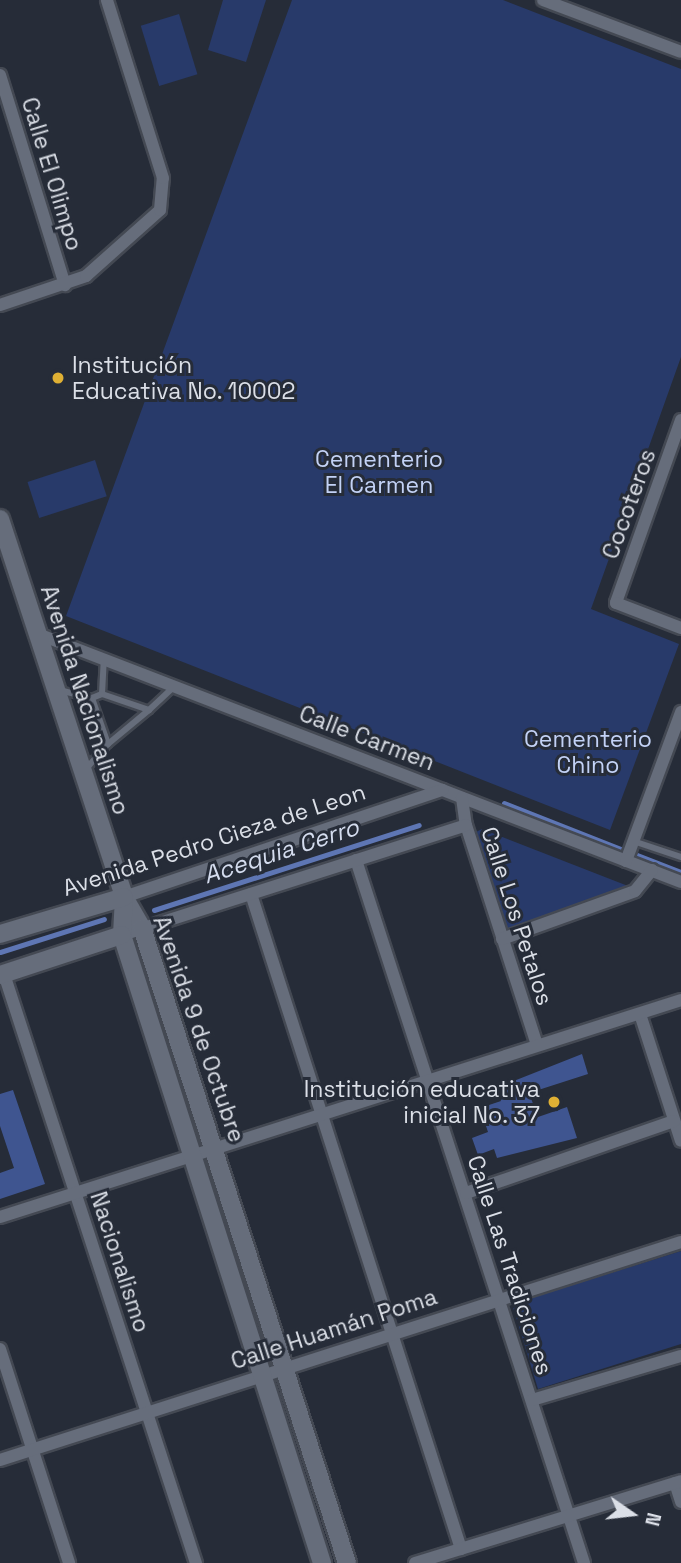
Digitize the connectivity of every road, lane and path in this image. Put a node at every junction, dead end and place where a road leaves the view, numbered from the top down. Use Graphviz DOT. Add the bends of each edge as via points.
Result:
graph roads {
  1 [pos="107,0"];
  2 [pos="543,0"];
  3 [pos="681,52"];
  4 [pos="0,75"];
  5 [pos="65,285"];
  6 [pos="0,305"];
  7 [pos="681,419"];
  8 [pos="0,519"];
  9 [pos="681,628"];
  10 [pos="38,634"];
  11 [pos="104,660"];
  12 [pos="174,687"];
  13 [pos="55,689"];
  14 [pos="102,694"];
  15 [pos="92,698"];
  16 [pos="149,710"];
  17 [pos="681,712"];
  18 [pos="108,744"];
  19 [pos="82,773"];
  20 [pos="442,790"];
  21 [pos="462,798"];
  22 [pos="466,825"];
  23 [pos="633,841"];
  24 [pos="681,857"];
  25 [pos="356,860"];
  26 [pos="626,861"];
  27 [pos="652,870"];
  28 [pos="681,882"];
  29 [pos="251,894"];
  30 [pos="124,897"];
  31 [pos="142,928"];
  32 [pos="0,934"];
  33 [pos="122,935"];
  34 [pos="502,939"];
  35 [pos="2,974"];
  36 [pos="681,1000"];
  37 [pos="640,1014"];
  38 [pos="537,1045"];
  39 [pos="431,1084"];
  40 [pos="322,1117"];
  41 [pos="674,1121"];
  42 [pos="681,1141"];
  43 [pos="215,1150"];
  44 [pos="193,1158"];
  45 [pos="466,1193"];
  46 [pos="76,1194"];
  47 [pos="0,1217"];
  48 [pos="681,1242"];
  49 [pos="499,1298"];
  50 [pos="394,1332"];
  51 [pos="0,1349"];
  52 [pos="681,1356"];
  53 [pos="284,1368"];
  54 [pos="261,1375"];
  55 [pos="531,1400"];
  56 [pos="147,1412"];
  57 [pos="32,1450"];
  58 [pos="0,1460"];
  59 [pos="678,1482"];
  60 [pos="681,1503"];
  61 [pos="568,1515"];
  62 [pos="461,1549"];
  63 [pos="69,1563"];
  64 [pos="196,1563"];
  65 [pos="322,1563"];
  66 [pos="347,1563"];
  67 [pos="415,1563"];
  68 [pos="584,1563"];
  1 -- 5 [label="street" via="164,193 160,210 147,224 86,276"];
  2 -- 3 [label="street"];
  4 -- 5 [label="street, Calle El Olimpo"];
  5 -- 6 [label="street"];
  7 -- 9 [label="street, Cocoteros" via="616,603"];
  8 -- 10 [label="street, Avenida Nacionalismo"];
  10 -- 11 [label="street, Calle Carmen"];
  10 -- 13 [label="street, Avenida Nacionalismo"];
  11 -- 12 [label="street, Calle Carmen"];
  11 -- 14 [label="lane"];
  12 -- 16 [label="lane"];
  12 -- 20 [label="street, Calle Carmen"];
  13 -- 15 [label="lane"];
  13 -- 19 [label="street, Avenida Nacionalismo"];
  14 -- 15 [label="lane"];
  14 -- 16 [label="lane"];
  15 -- 18 [label="lane"];
  16 -- 18 [label="lane"];
  17 -- 23 [label="street"];
  18 -- 19 [label="lane"];
  19 -- 30 [label="street, Avenida Nacionalismo"];
  20 -- 21 [label="street, Calle Carmen"];
  20 -- 30 [label="street, Avenida Pedro Cieza de Leon"];
  21 -- 22 [label="street, Calle Los Petalos"];
  21 -- 26 [label="street, Calle Carmen"];
  22 -- 25 [label="street"];
  22 -- 34 [label="street, Calle Los Petalos"];
  23 -- 24 [label="lane"];
  23 -- 26 [label="street"];
  25 -- 29 [label="street"];
  25 -- 39 [label="street, Calle Las Tradiciones"];
  26 -- 27 [label="street, Calle Carmen"];
  27 -- 28 [label="street, Calle Carmen"];
  27 -- 34 [label="street" via="635,891"];
  29 -- 31 [label="street"];
  29 -- 40 [label="street"];
  30 -- 31 [label="street, Avenida 9 de Octubre"];
  30 -- 32 [label="street, Avenida Pedro Cieza de Leon"];
  30 -- 33 [label="street, Avenida 9 de Octubre"];
  31 -- 33 [label="street"];
  31 -- 43 [label="street, Avenida 9 de Octubre"];
  33 -- 35 [label="street"];
  33 -- 44 [label="street, Avenida 9 de Octubre"];
  34 -- 38 [label="street, Calle Los Petalos"];
  35 -- 46 [label="street, Nacionalismo"];
  36 -- 37 [label="street"];
  37 -- 38 [label="street"];
  37 -- 41 [label="street"];
  38 -- 39 [label="street"];
  39 -- 40 [label="street"];
  39 -- 45 [label="street, Calle Las Tradiciones"];
  40 -- 43 [label="street"];
  40 -- 50 [label="street"];
  41 -- 42 [label="street"];
  41 -- 45 [label="street"];
  43 -- 44 [label="street"];
  43 -- 53 [label="street, Avenida 9 de Octubre"];
  44 -- 46 [label="street"];
  44 -- 54 [label="street, Avenida 9 de Octubre"];
  45 -- 49 [label="street, Calle Las Tradiciones"];
  46 -- 47 [label="street"];
  46 -- 56 [label="street, Nacionalismo"];
  48 -- 49 [label="street, Calle Huamán Poma"];
  49 -- 50 [label="street, Calle Huamán Poma"];
  49 -- 55 [label="street, Calle Las Tradiciones"];
  50 -- 53 [label="street, Calle Huamán Poma"];
  50 -- 62 [label="street"];
  51 -- 57 [label="street"];
  52 -- 55 [label="street"];
  53 -- 54 [label="street, Calle Huamán Poma"];
  53 -- 66 [label="street, Avenida 9 de Octubre"];
  54 -- 56 [label="street, Calle Huamán Poma"];
  54 -- 65 [label="street, Avenida 9 de Octubre"];
  55 -- 61 [label="street, Calle Las Tradiciones"];
  56 -- 57 [label="street, Calle Huamán Poma"];
  56 -- 64 [label="street, Nacionalismo"];
  57 -- 58 [label="street, Calle Huamán Poma"];
  57 -- 63 [label="street"];
  59 -- 60 [label="street"];
  59 -- 61 [label="street"];
  61 -- 62 [label="street"];
  61 -- 68 [label="street, Calle Las Tradiciones"];
  62 -- 67 [label="street"];
}
